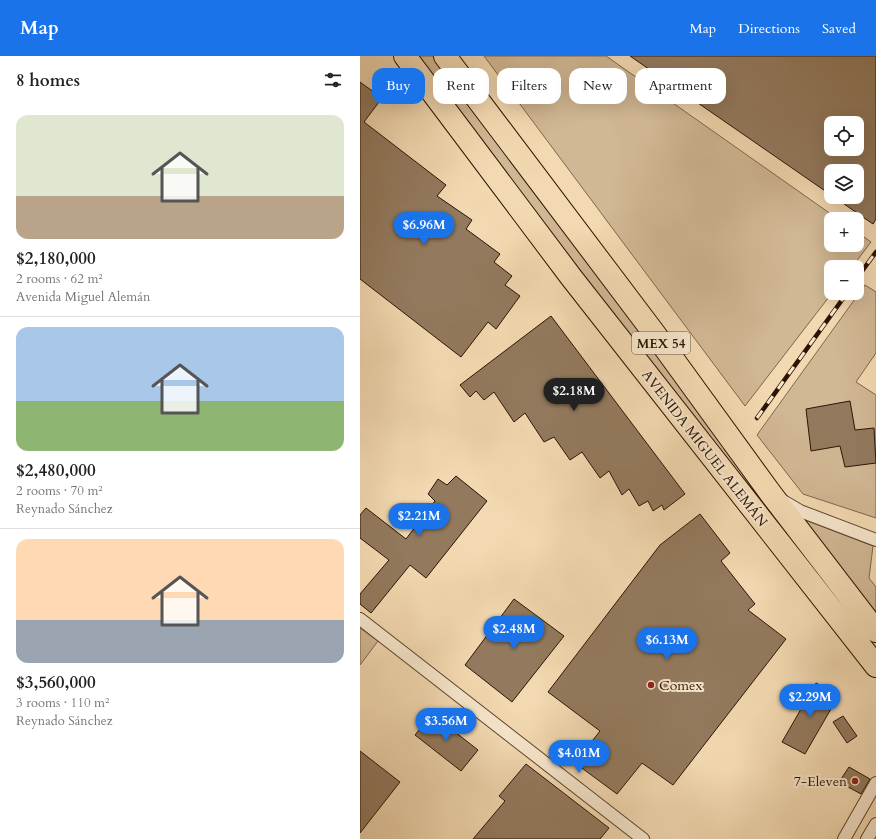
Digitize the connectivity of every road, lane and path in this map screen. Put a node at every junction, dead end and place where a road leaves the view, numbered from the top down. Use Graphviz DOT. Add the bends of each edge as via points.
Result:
graph roads {
  1 [pos="405,56"];
  2 [pos="445,56"];
  3 [pos="770,494"];
  4 [pos="876,540"];
  5 [pos="360,619"];
  6 [pos="876,631"];
  7 [pos="876,666"];
  8 [pos="876,783"];
  9 [pos="876,824"];
  10 [pos="643,839"];
  11 [pos="844,839"];
  12 [pos="867,839"];
  1 -- 7 [label="highway, AVENIDA MIGUEL ALEMÁN / MEX 54" via="571,277"];
  2 -- 3 [label="highway, AVENIDA MIGUEL ALEMÁN / MEX 54" via="654,333"];
  3 -- 4 [label="street" via="800,511"];
  3 -- 6 [label="highway, AVENIDA MIGUEL ALEMÁN / MEX 54"];
  5 -- 10 [label="street"];
  8 -- 11 [label="street"];
  9 -- 12 [label="street"];
}
